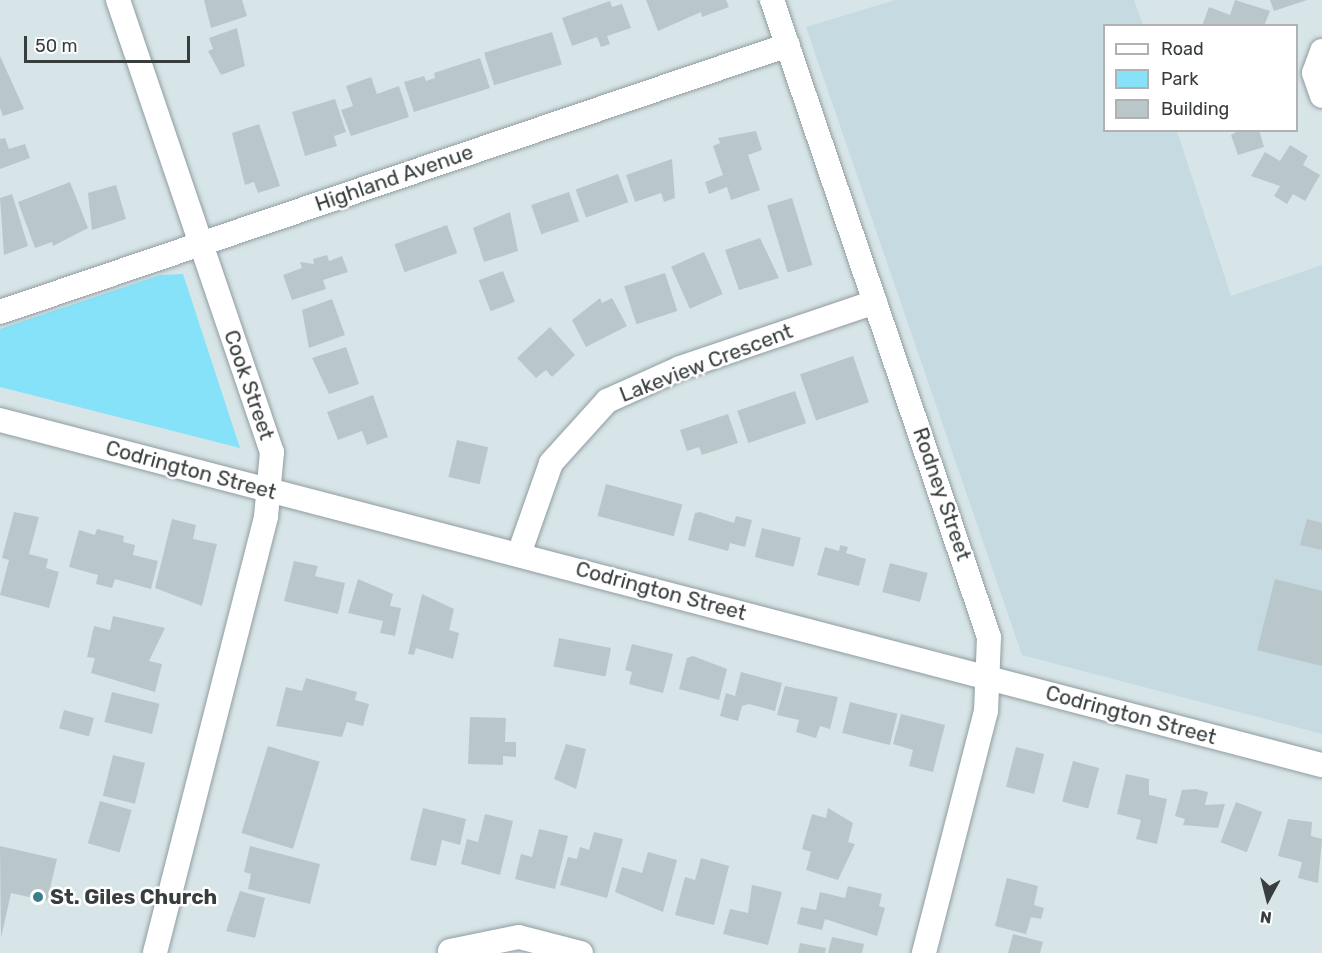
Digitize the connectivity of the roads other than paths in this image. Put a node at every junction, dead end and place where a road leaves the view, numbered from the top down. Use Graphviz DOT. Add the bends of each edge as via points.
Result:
graph roads {
  1 [pos="117,0"];
  2 [pos="772,0"];
  3 [pos="788,45"];
  4 [pos="1322,51"];
  5 [pos="1322,96"];
  6 [pos="200,243"];
  7 [pos="875,302"];
  8 [pos="0,312"];
  9 [pos="0,420"];
  10 [pos="271,491"];
  11 [pos="519,554"];
  12 [pos="988,678"];
  13 [pos="1322,765"];
  14 [pos="450,951"];
  15 [pos="155,953"];
  16 [pos="581,953"];
  17 [pos="924,953"];
  1 -- 6 [label="street, Cook Street"];
  2 -- 3 [label="street, Rodney Street"];
  3 -- 6 [label="street, Highland Avenue"];
  3 -- 7 [label="street, Rodney Street"];
  4 -- 5 [label="street" via="1314,73"];
  6 -- 8 [label="street, Highland Avenue"];
  6 -- 10 [label="street, Cook Street" via="272,452"];
  7 -- 11 [label="street, Lakeview Crescent" via="680,368 607,401 551,463"];
  7 -- 12 [label="street, Rodney Street" via="989,637"];
  9 -- 10 [label="street, Codrington Street"];
  10 -- 11 [label="street, Codrington Street"];
  10 -- 15 [label="street, Cook Street"];
  11 -- 12 [label="street, Codrington Street"];
  12 -- 13 [label="street, Codrington Street"];
  12 -- 17 [label="street, Rodney Street" via="986,711"];
  14 -- 16 [label="street" via="519,937"];
}
